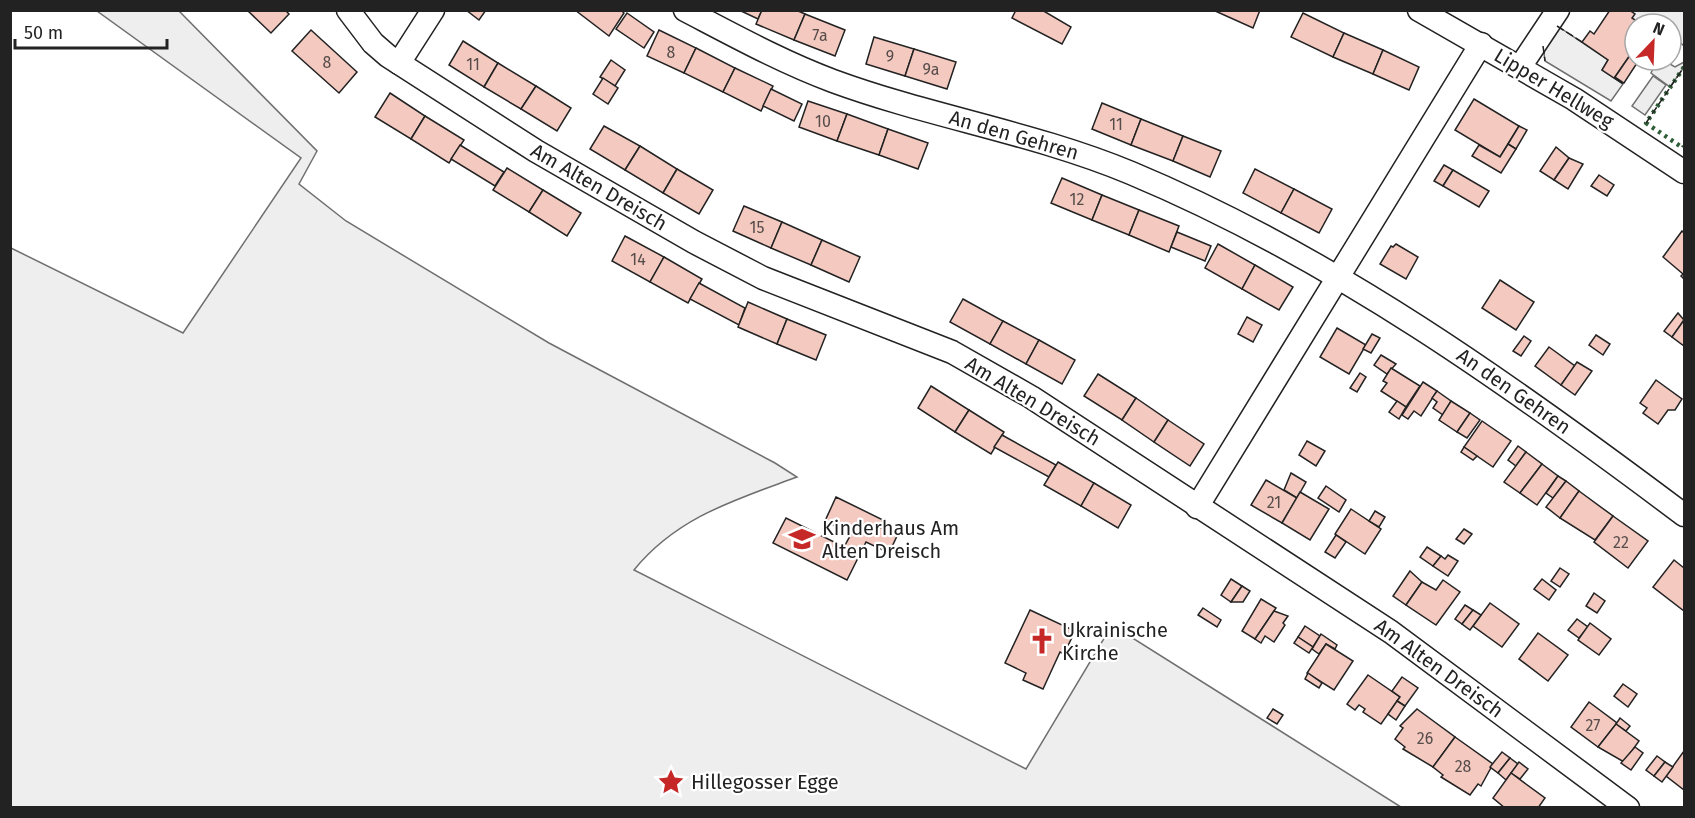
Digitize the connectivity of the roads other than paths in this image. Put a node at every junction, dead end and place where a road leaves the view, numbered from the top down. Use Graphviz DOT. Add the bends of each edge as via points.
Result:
graph roads {
  1 [pos="348,10"];
  2 [pos="433,10"];
  3 [pos="685,10"];
  4 [pos="1419,10"];
  5 [pos="1558,10"];
  6 [pos="1481,44"];
  7 [pos="399,63"];
  8 [pos="1520,67"];
  9 [pos="1684,172"];
  10 [pos="1336,278"];
  11 [pos="1197,507"];
  12 [pos="1684,514"];
  13 [pos="1629,807"];
  1 -- 7 [label="street, Am Alten Dreisch" via="373,43"];
  2 -- 7 [label="street"];
  3 -- 10 [label="street, An den Gehren" via="831,80 1128,172 1240,222"];
  4 -- 6 [label="street, Lipper Hellweg"];
  5 -- 8 [label="street"];
  6 -- 8 [label="street, Lipper Hellweg"];
  6 -- 10 [label="street"];
  7 -- 11 [label="street, Am Alten Dreisch" via="545,156 734,263 952,352 1006,382"];
  8 -- 9 [label="street, Lipper Hellweg" via="1610,121"];
  10 -- 11 [label="street"];
  10 -- 12 [label="street, An den Gehren" via="1527,398"];
  11 -- 13 [label="street, Am Alten Dreisch" via="1391,632"];
}
